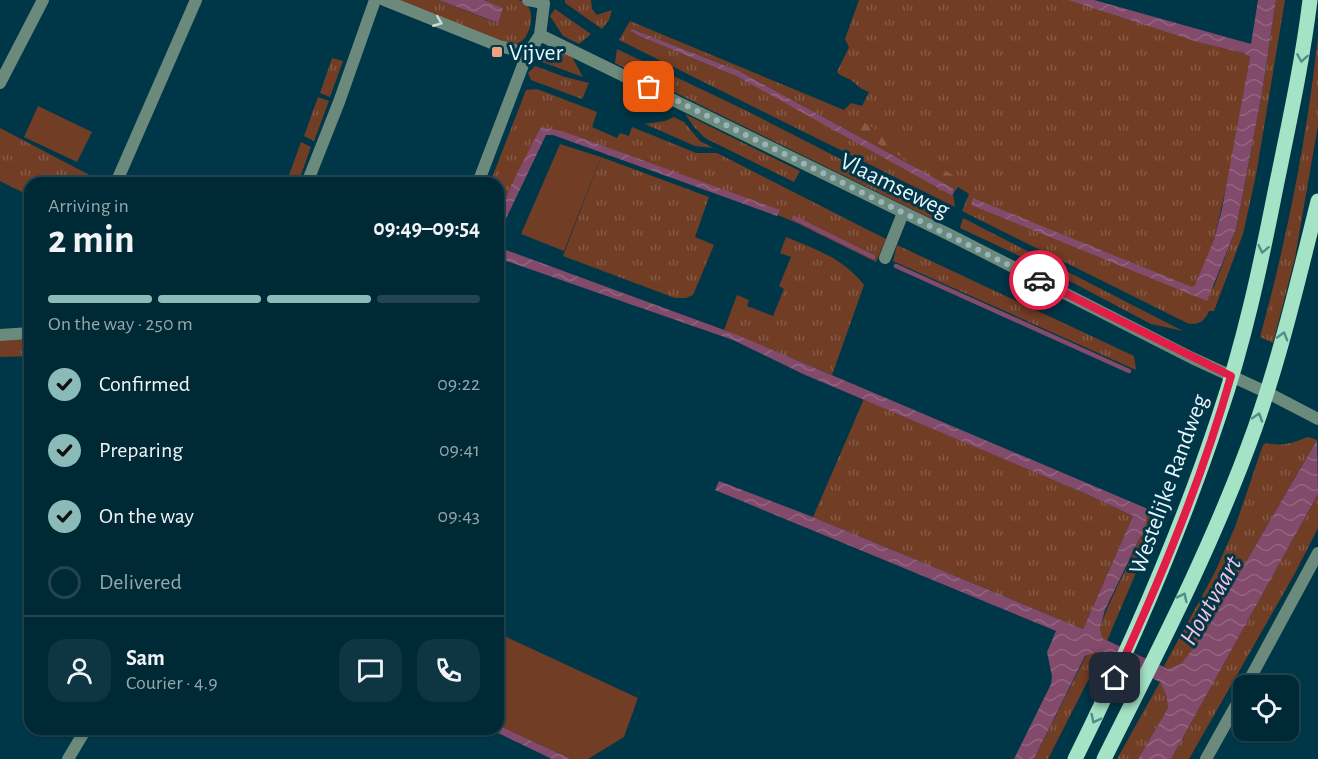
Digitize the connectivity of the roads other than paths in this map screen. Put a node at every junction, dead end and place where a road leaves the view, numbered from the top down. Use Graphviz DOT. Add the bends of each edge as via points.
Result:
graph roads {
  1 [pos="43,0"];
  2 [pos="196,0"];
  3 [pos="375,0"];
  4 [pos="384,0"];
  5 [pos="528,0"];
  6 [pos="1310,0"];
  7 [pos="545,2"];
  8 [pos="540,35"];
  9 [pos="526,57"];
  10 [pos="0,83"];
  11 [pos="119,177"];
  12 [pos="309,177"];
  13 [pos="480,177"];
  14 [pos="1318,201"];
  15 [pos="903,213"];
  16 [pos="885,258"];
  17 [pos="24,333"];
  18 [pos="0,335"];
  19 [pos="1231,376"];
  20 [pos="1266,392"];
  21 [pos="1318,419"];
  22 [pos="1318,553"];
  23 [pos="1313,574"];
  24 [pos="1253,675"];
  25 [pos="1233,710"];
  26 [pos="83,735"];
  27 [pos="69,759"];
  28 [pos="1075,759"];
  29 [pos="1104,759"];
  30 [pos="1206,759"];
  1 -- 10 [label="street"];
  2 -- 11 [label="street"];
  3 -- 12 [label="street"];
  4 -- 9 [label="street, one-way"];
  5 -- 7 [label="street"];
  6 -- 19 [label="main road, Westelijke Randweg, one-way" via="1297,88 1257,281"];
  7 -- 8 [label="street"];
  8 -- 9 [label="street"];
  8 -- 15 [label="street, Vlaamseweg"];
  9 -- 13 [label="street"];
  20 -- 14 [label="main road, one-way"];
  15 -- 16 [label="street"];
  15 -- 19 [label="street, Vlaamseweg"];
  17 -- 18 [label="street"];
  19 -- 20 [label="street, Vlaamseweg"];
  19 -- 28 [label="main road, Westelijke Randweg, one-way" via="1174,542"];
  20 -- 21 [label="street, Vlaamseweg"];
  29 -- 20 [label="main road, one-way" via="1203,557"];
  22 -- 23 [label="street"];
  23 -- 24 [label="street"];
  25 -- 30 [label="street"];
  26 -- 27 [label="street"];
}
